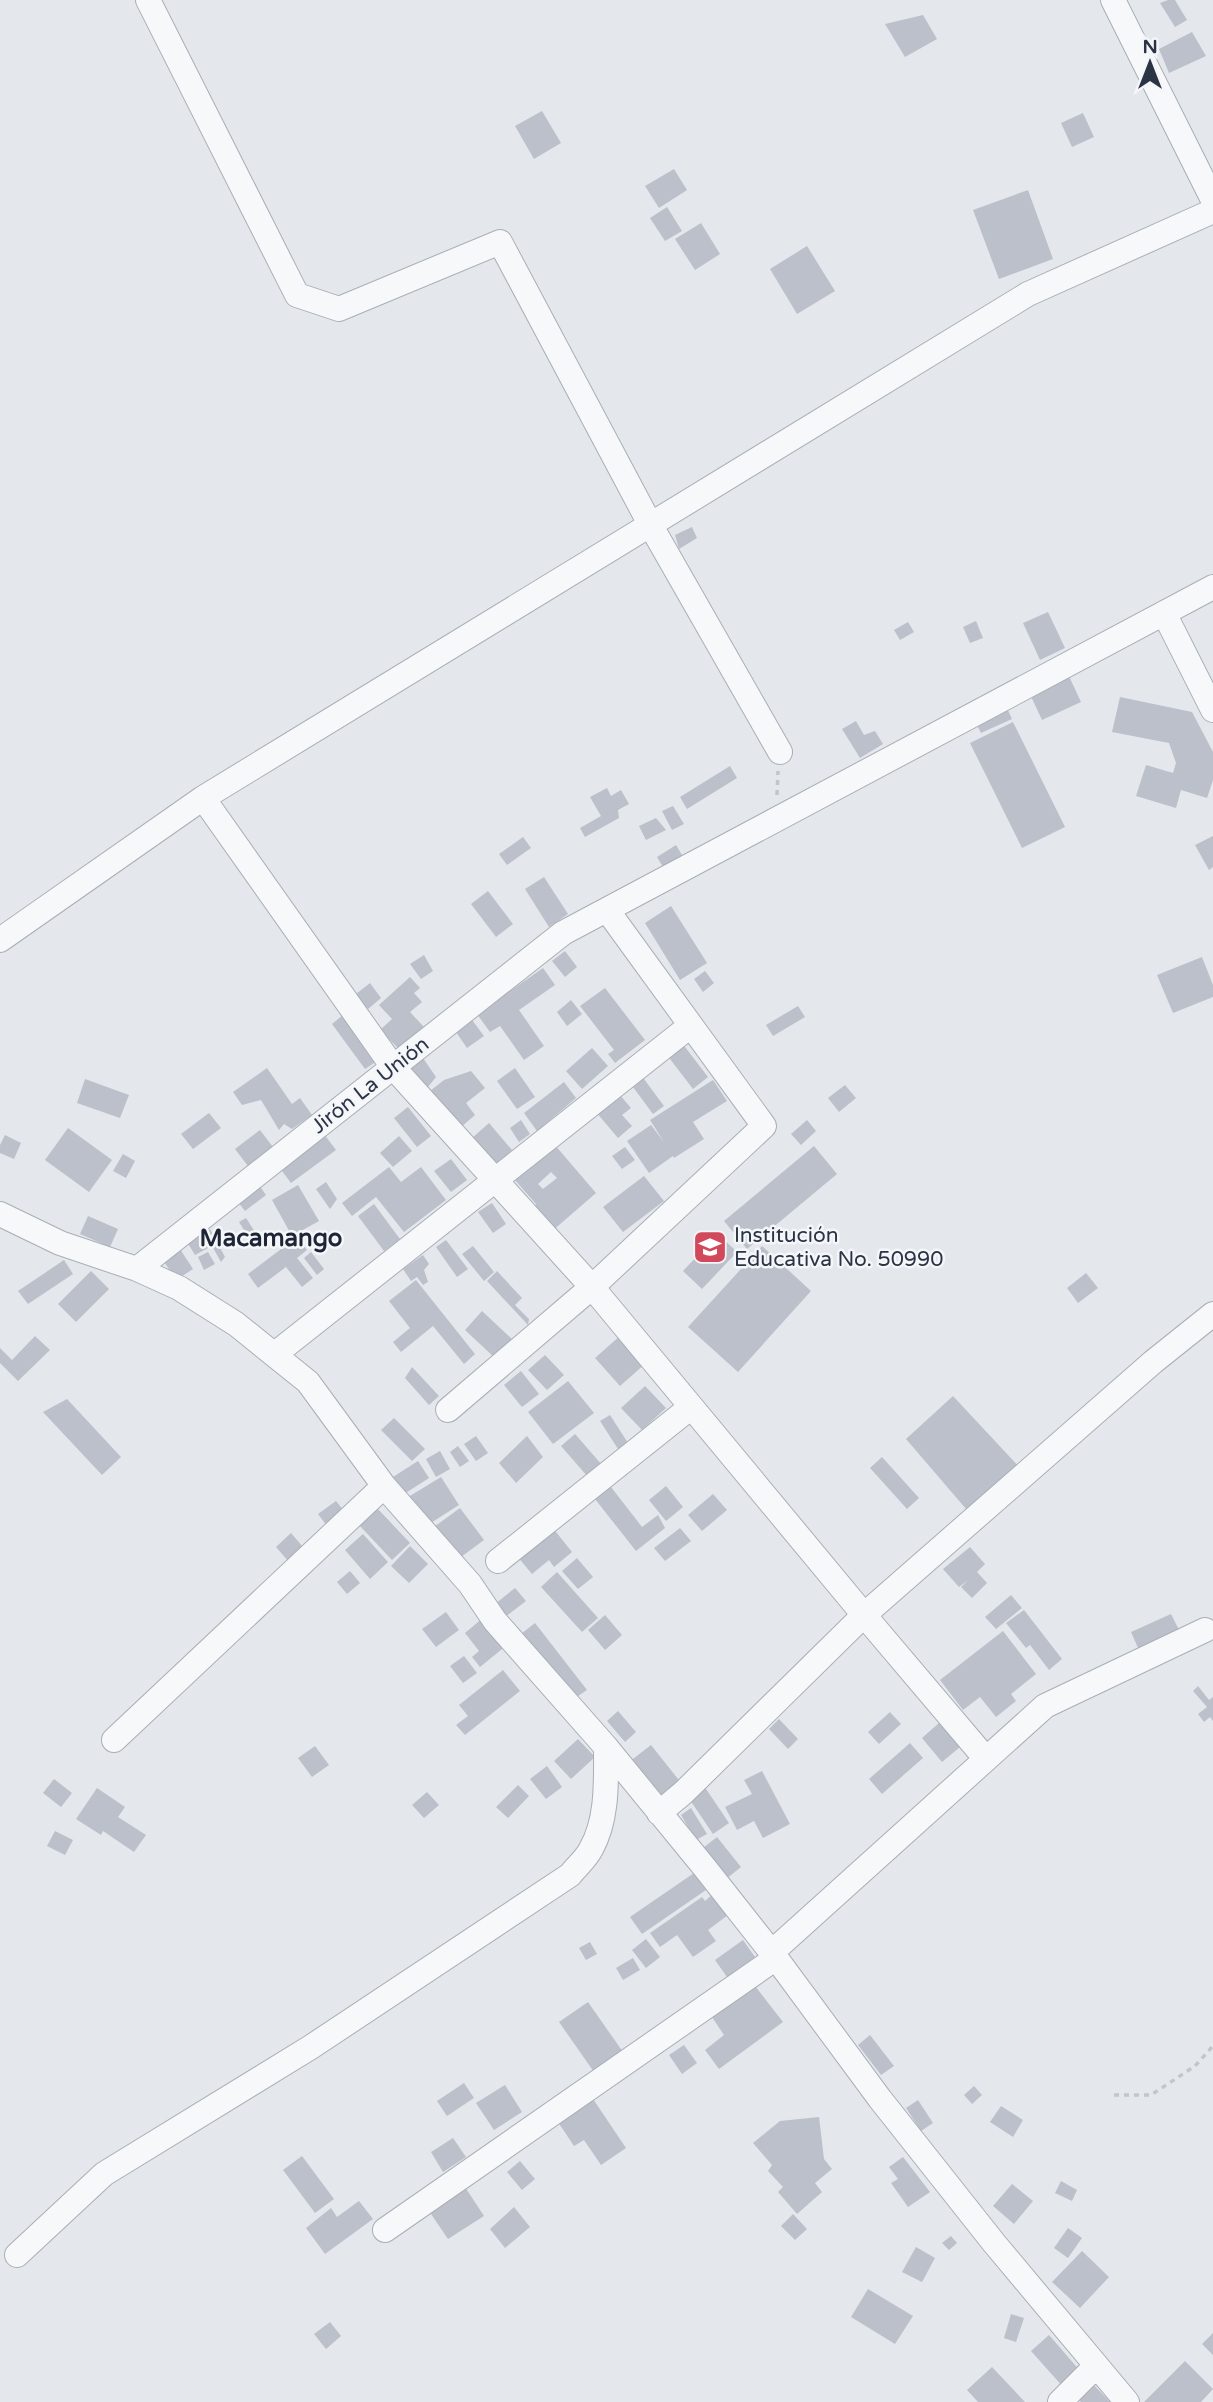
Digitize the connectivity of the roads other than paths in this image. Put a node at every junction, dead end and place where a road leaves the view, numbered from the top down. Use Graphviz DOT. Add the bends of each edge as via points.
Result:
graph roads {
  1 [pos="148,0"];
  2 [pos="1113,0"];
  3 [pos="1213,200"];
  4 [pos="1213,211"];
  5 [pos="651,526"];
  6 [pos="1213,587"];
  7 [pos="1164,613"];
  8 [pos="1213,710"];
  9 [pos="780,752"];
  10 [pos="203,798"];
  11 [pos="607,910"];
  12 [pos="0,940"];
  13 [pos="690,1026"];
  14 [pos="393,1067"];
  15 [pos="495,1180"];
  16 [pos="3,1220"];
  17 [pos="137,1269"];
  18 [pos="592,1286"];
  19 [pos="1213,1314"];
  20 [pos="275,1354"];
  21 [pos="691,1407"];
  22 [pos="448,1410"];
  23 [pos="384,1486"];
  24 [pos="498,1561"];
  25 [pos="864,1615"];
  26 [pos="1205,1630"];
  27 [pos="114,1740"];
  28 [pos="606,1747"];
  29 [pos="986,1759"];
  30 [pos="659,1813"];
  31 [pos="773,1956"];
  32 [pos="385,2230"];
  33 [pos="17,2255"];
  34 [pos="1096,2366"];
  35 [pos="1060,2402"];
  36 [pos="1127,2402"];
  1 -- 5 [label="street" via="297,295 339,309 500,242"];
  2 -- 3 [label="street"];
  4 -- 5 [label="street" via="1028,294"];
  5 -- 9 [label="street"];
  5 -- 10 [label="street"];
  6 -- 7 [label="street, Jirón La Unión"];
  7 -- 8 [label="street"];
  7 -- 11 [label="street, Jirón La Unión"];
  10 -- 12 [label="street"];
  10 -- 14 [label="street"];
  11 -- 13 [label="street"];
  11 -- 14 [label="street, Jirón La Unión" via="563,933"];
  13 -- 15 [label="street"];
  13 -- 18 [label="street" via="764,1126"];
  14 -- 15 [label="street"];
  14 -- 17 [label="street, Jirón La Unión"];
  15 -- 18 [label="street"];
  15 -- 20 [label="street"];
  16 -- 17 [label="street"];
  17 -- 20 [label="street" via="179,1287"];
  18 -- 21 [label="street"];
  18 -- 22 [label="street"];
  19 -- 25 [label="street"];
  20 -- 23 [label="street" via="308,1382"];
  21 -- 24 [label="street"];
  21 -- 25 [label="street"];
  23 -- 27 [label="street"];
  23 -- 28 [label="street"];
  25 -- 29 [label="street"];
  25 -- 30 [label="street"];
  26 -- 29 [label="street" via="1045,1706"];
  28 -- 30 [label="street"];
  28 -- 33 [label="street" via="602,1820 590,1850 570,1875 312,2047 104,2174"];
  29 -- 31 [label="street"];
  30 -- 31 [label="street"];
  31 -- 32 [label="street"];
  31 -- 34 [label="street" via="994,2244"];
  34 -- 35 [label="street"];
  34 -- 36 [label="street"];
}
